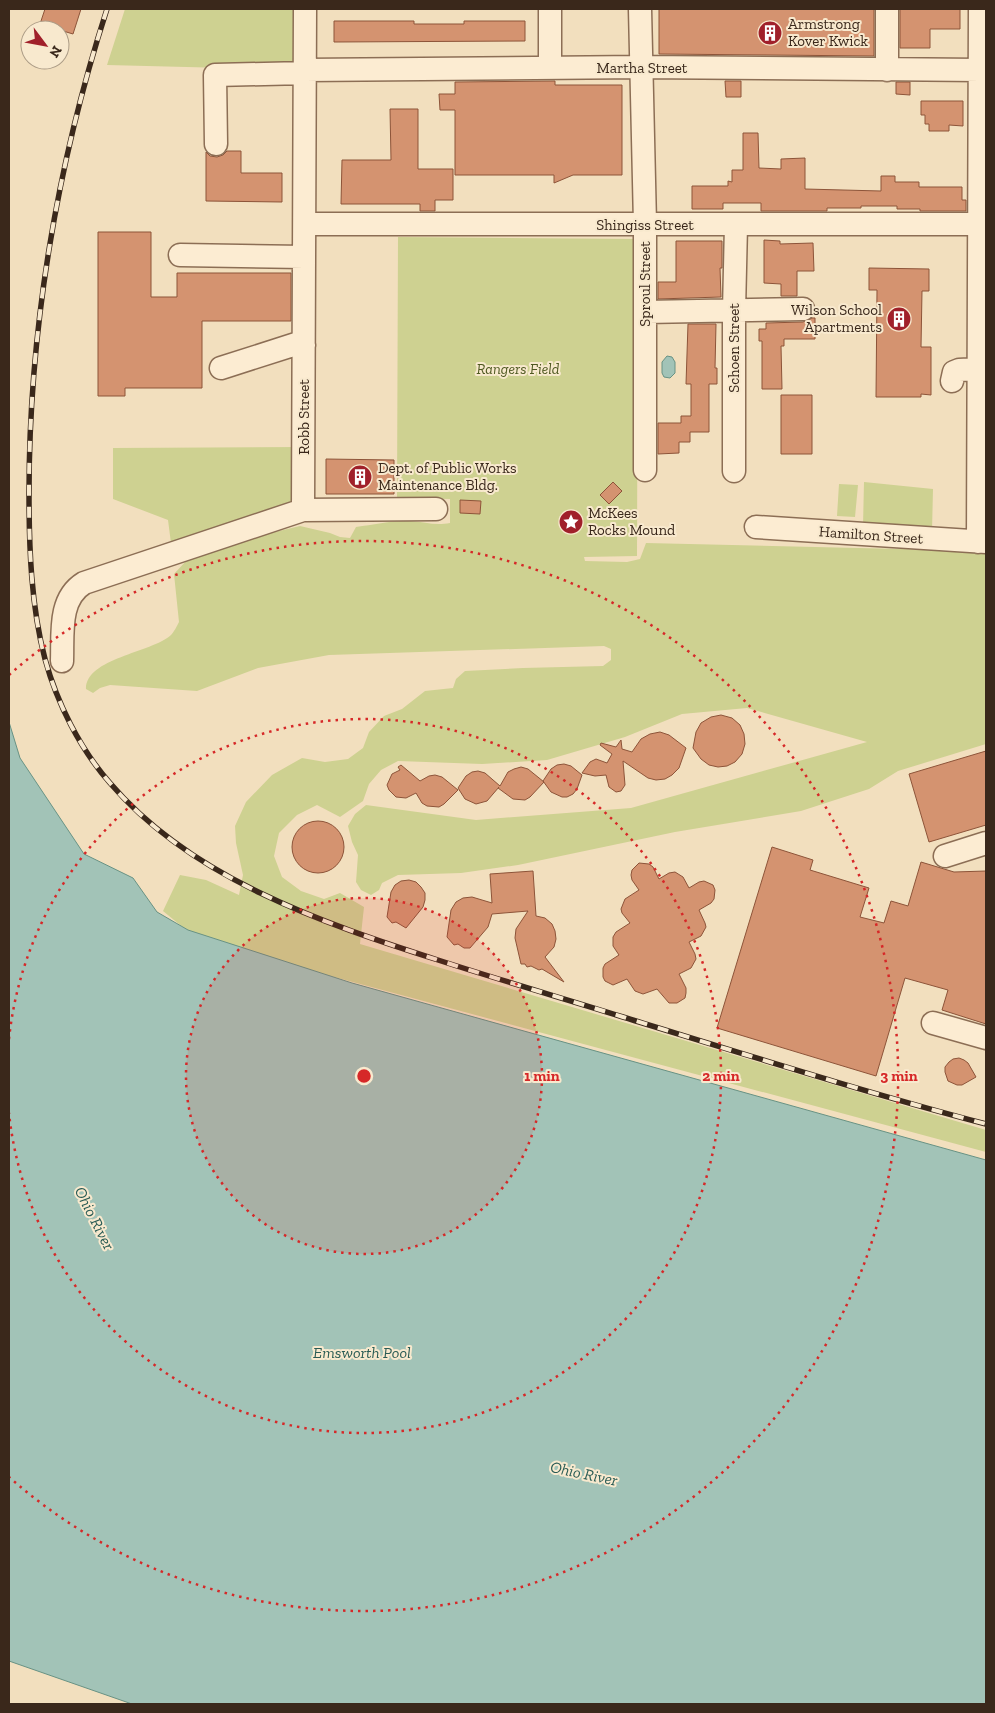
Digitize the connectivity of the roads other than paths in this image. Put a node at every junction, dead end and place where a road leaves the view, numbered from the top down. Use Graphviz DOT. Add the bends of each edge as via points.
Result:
graph roads {
  1 [pos="306,9"];
  2 [pos="550,9"];
  3 [pos="640,9"];
  4 [pos="887,9"];
  5 [pos="980,9"];
  6 [pos="550,68"];
  7 [pos="641,68"];
  8 [pos="887,70"];
  9 [pos="980,70"];
  10 [pos="305,71"];
  11 [pos="216,144"];
  12 [pos="305,224"];
  13 [pos="645,224"];
  14 [pos="982,224"];
  15 [pos="736,225"];
  16 [pos="180,255"];
  17 [pos="304,257"];
  18 [pos="982,308"];
  19 [pos="803,309"];
  20 [pos="734,311"];
  21 [pos="646,312"];
  22 [pos="304,345"];
  23 [pos="221,368"];
  24 [pos="981,380"];
  25 [pos="952,381"];
  26 [pos="982,462"];
  27 [pos="645,470"];
  28 [pos="734,472"];
  29 [pos="436,509"];
  30 [pos="303,510"];
  31 [pos="756,527"];
  32 [pos="982,542"];
  33 [pos="62,661"];
  34 [pos="986,843"];
  35 [pos="945,856"];
  36 [pos="932,1024"];
  37 [pos="986,1038"];
  1 -- 10 [label="street, Robb Street"];
  2 -- 6 [label="street"];
  3 -- 7 [label="street, Sproul Street"];
  4 -- 8 [label="street"];
  5 -- 9 [label="street"];
  6 -- 7 [label="street, Martha Street"];
  6 -- 10 [label="street, Martha Street"];
  7 -- 8 [label="street, Martha Street"];
  7 -- 13 [label="street, Sproul Street"];
  8 -- 9 [label="street, Martha Street"];
  9 -- 14 [label="street"];
  10 -- 11 [label="street, Martha Street" via="215,75"];
  10 -- 12 [label="street, Robb Street"];
  12 -- 13 [label="street, Shingiss Street"];
  12 -- 17 [label="street, Robb Street"];
  13 -- 15 [label="street, Shingiss Street"];
  13 -- 21 [label="street, Sproul Street"];
  14 -- 15 [label="street, Shingiss Street"];
  14 -- 18 [label="street"];
  15 -- 20 [label="street, Schoen Street"];
  16 -- 17 [label="street"];
  17 -- 22 [label="street, Robb Street"];
  18 -- 24 [label="street"];
  19 -- 20 [label="street"];
  20 -- 21 [label="street"];
  20 -- 28 [label="street, Schoen Street"];
  21 -- 27 [label="street, Sproul Street"];
  22 -- 23 [label="street" via="296,344"];
  22 -- 30 [label="street, Robb Street"];
  24 -- 25 [label="street" via="959,370 954,372"];
  24 -- 26 [label="street"];
  26 -- 32 [label="street"];
  29 -- 30 [label="street"];
  30 -- 33 [label="street" via="76,588 64,612"];
  31 -- 32 [label="street, Hamilton Street"];
  34 -- 35 [label="street"];
  36 -- 37 [label="street"];
}
